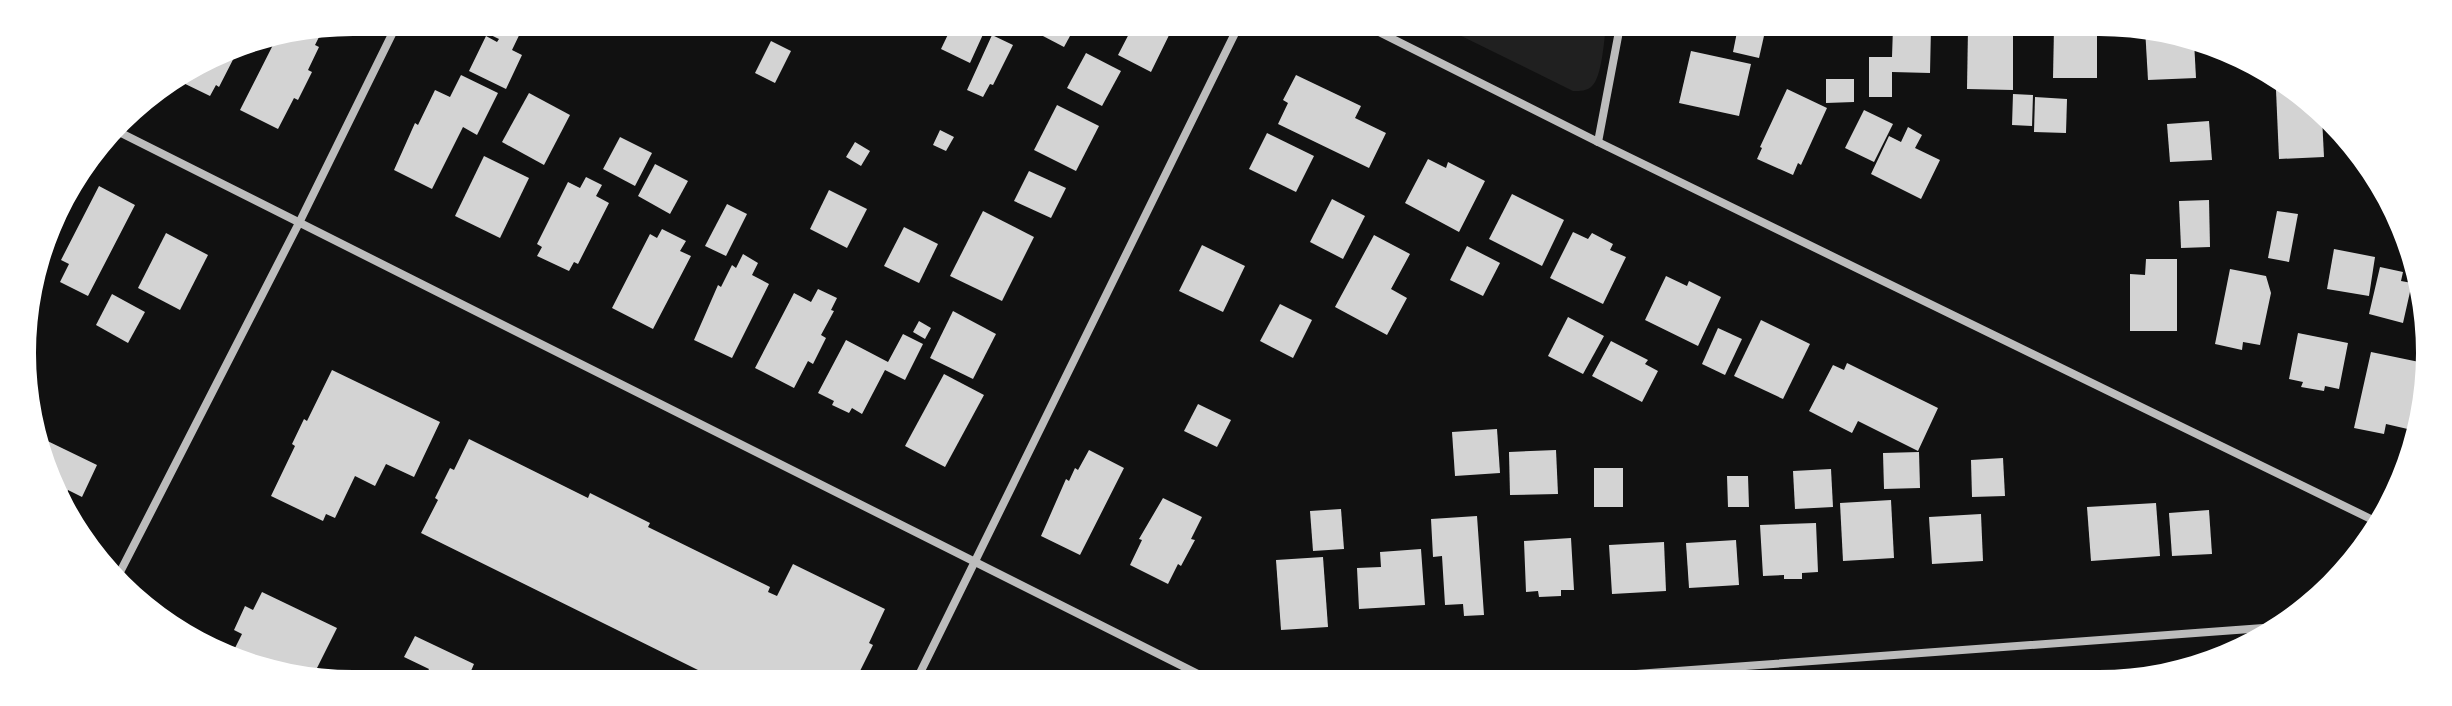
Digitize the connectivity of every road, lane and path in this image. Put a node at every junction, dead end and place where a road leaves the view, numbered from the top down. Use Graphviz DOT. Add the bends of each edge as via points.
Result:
graph roads {
  1 [pos="391,36"];
  2 [pos="1234,36"];
  3 [pos="1387,36"];
  4 [pos="1618,36"];
  5 [pos="124,134"];
  6 [pos="1598,142"];
  7 [pos="300,221"];
  8 [pos="2370,519"];
  9 [pos="975,564"];
  10 [pos="122,569"];
  11 [pos="2257,628"];
  12 [pos="922,670"];
  13 [pos="1190,670"];
  14 [pos="1690,670"];
  1 -- 7 [label="street"];
  2 -- 9 [label="street"];
  3 -- 6 [label="street"];
  4 -- 6 [label="street"];
  5 -- 7 [label="street"];
  6 -- 8 [label="street"];
  7 -- 9 [label="street"];
  7 -- 10 [label="street"];
  9 -- 12 [label="street"];
  9 -- 13 [label="street"];
  11 -- 14 [label="street"];
}
